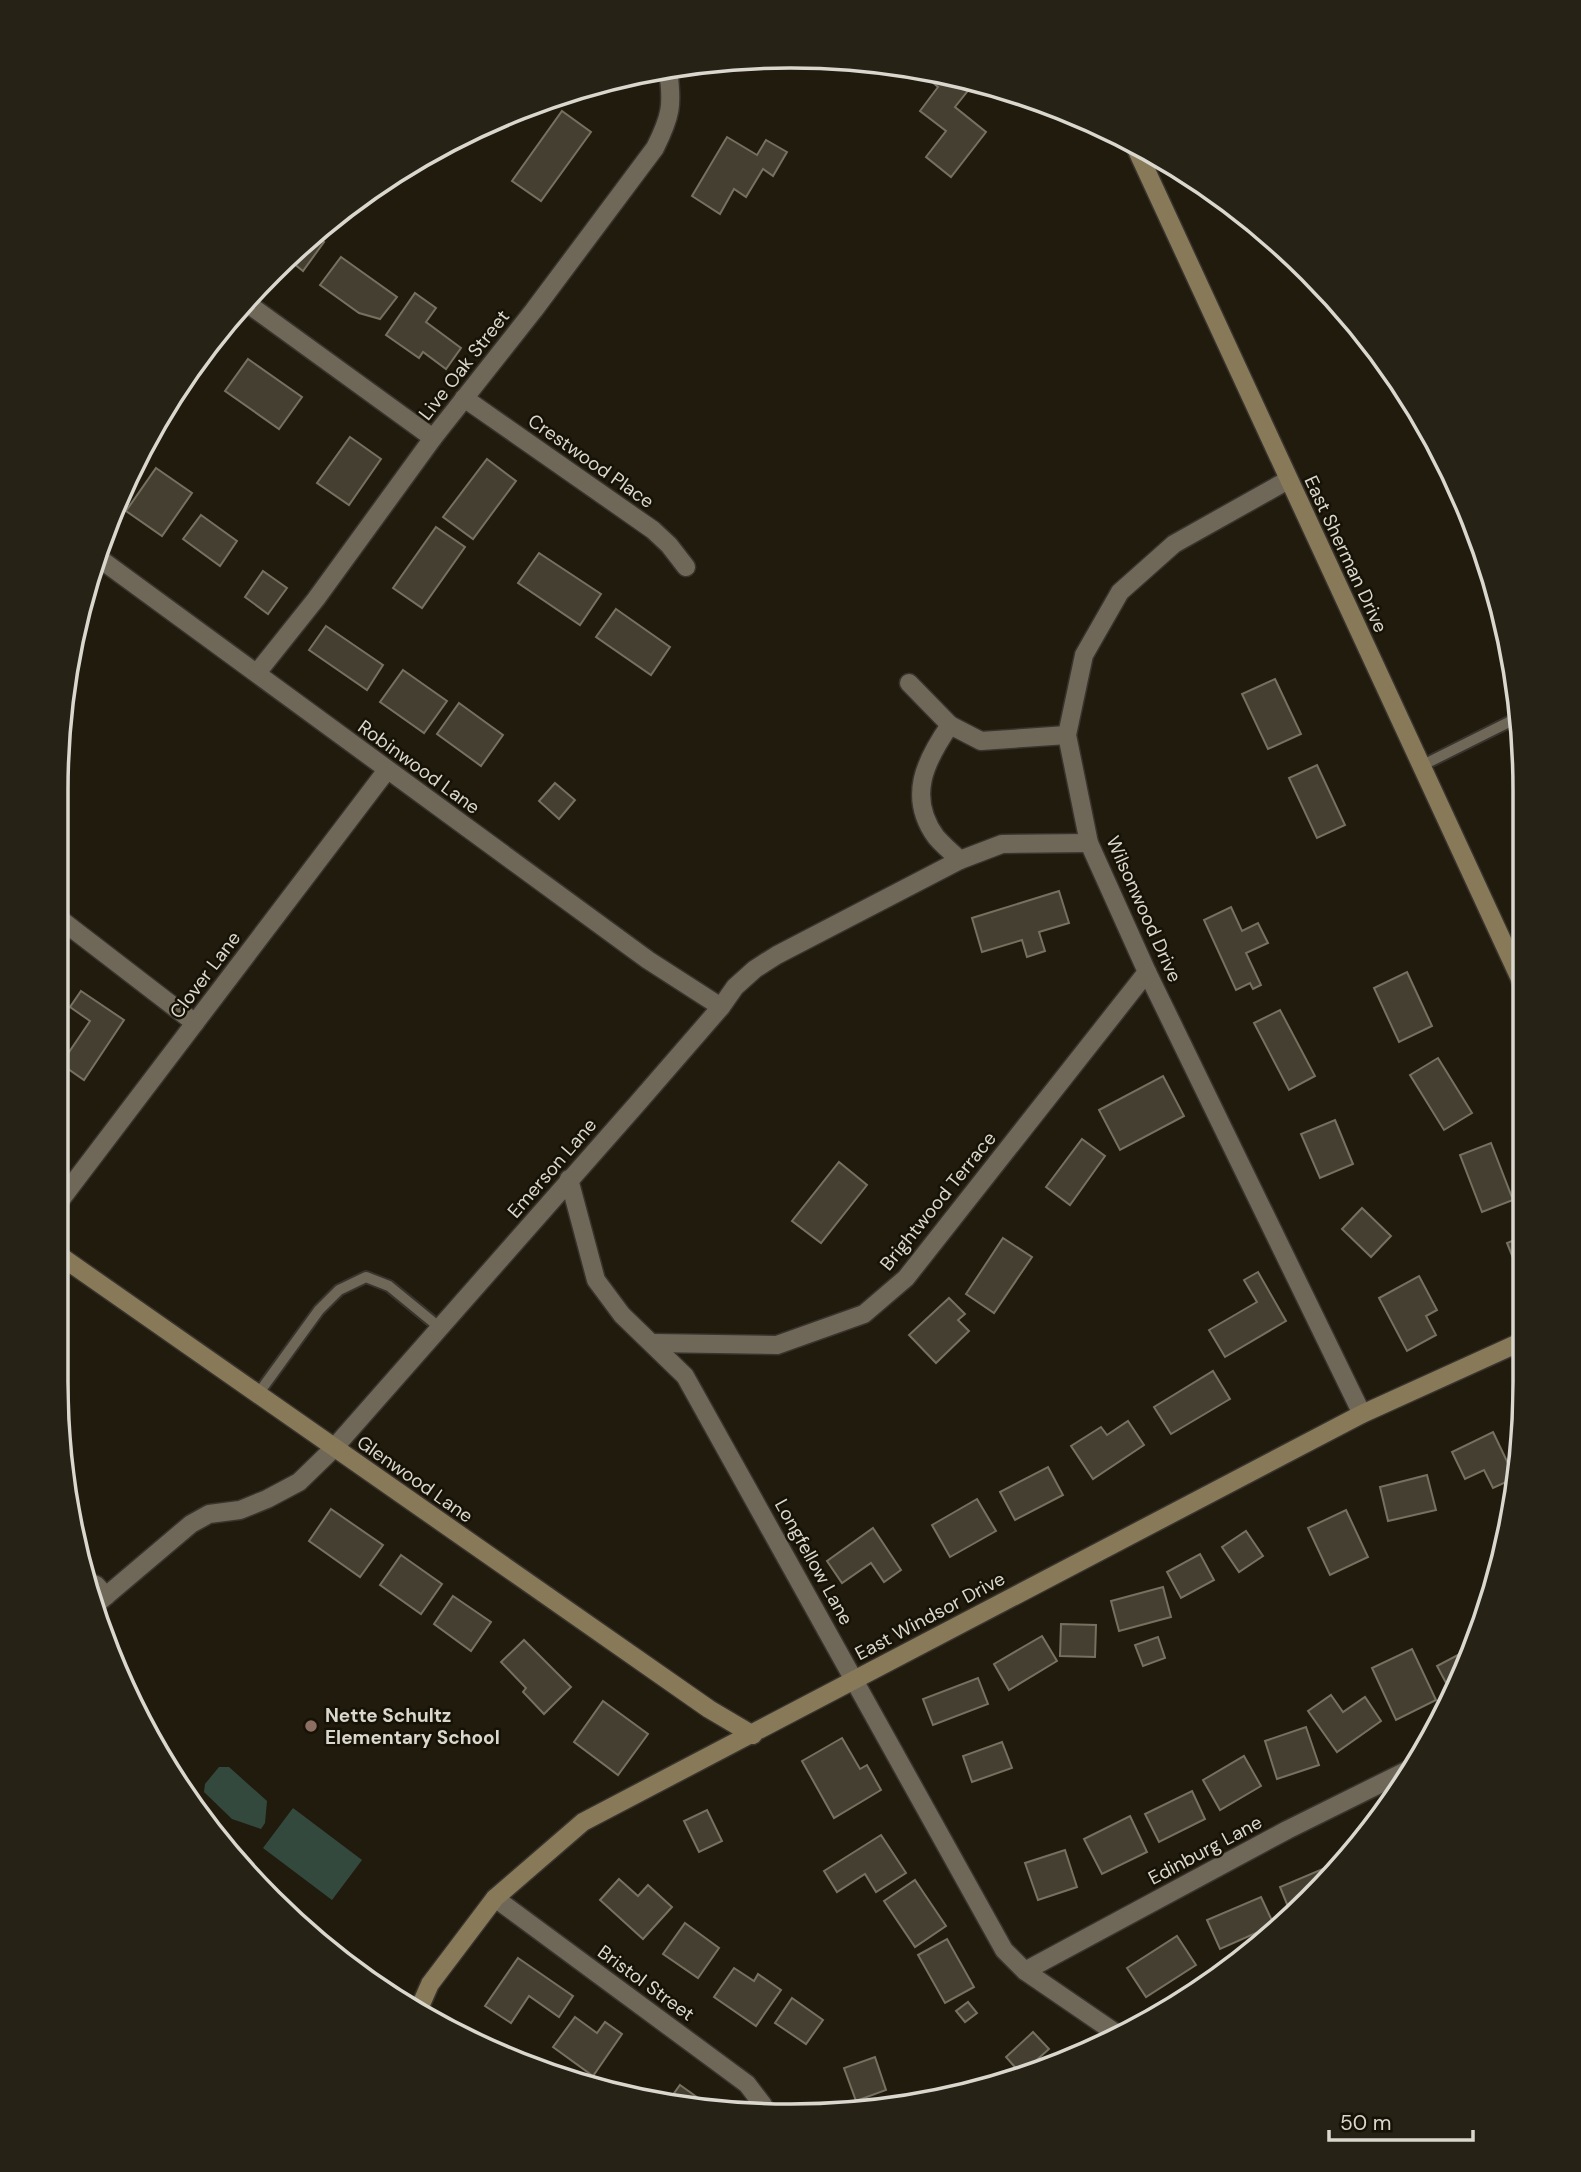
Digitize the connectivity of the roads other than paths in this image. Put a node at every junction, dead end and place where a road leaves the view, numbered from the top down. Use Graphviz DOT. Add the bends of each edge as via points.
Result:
graph roads {
  1 [pos="669,79"];
  2 [pos="1141,159"];
  3 [pos="254,307"];
  4 [pos="464,398"];
  5 [pos="433,438"];
  6 [pos="1289,480"];
  7 [pos="106,563"];
  8 [pos="686,566"];
  9 [pos="257,673"];
  10 [pos="909,683"];
  11 [pos="1509,722"];
  12 [pos="950,725"];
  13 [pos="1067,735"];
  14 [pos="1421,766"];
  15 [pos="387,770"];
  16 [pos="1090,843"];
  17 [pos="960,860"];
  18 [pos="68,925"];
  19 [pos="1513,964"];
  20 [pos="1147,972"];
  21 [pos="721,1007"];
  22 [pos="195,1023"];
  23 [pos="569,1180"];
  24 [pos="68,1190"];
  25 [pos="68,1261"];
  26 [pos="439,1327"];
  27 [pos="653,1343"];
  28 [pos="1513,1346"];
  29 [pos="258,1394"];
  30 [pos="1362,1414"];
  31 [pos="334,1448"];
  32 [pos="102,1598"];
  33 [pos="855,1679"];
  34 [pos="753,1735"];
  35 [pos="1395,1776"];
  36 [pos="495,1898"];
  37 [pos="1025,1971"];
  38 [pos="422,2003"];
  39 [pos="1110,2029"];
  40 [pos="761,2103"];
  1 -- 4 [label="street, Live Oak Street" via="672,102 655,148"];
  2 -- 6 [label="street, East Sherman Drive"];
  3 -- 5 [label="street"];
  4 -- 5 [label="street, Live Oak Street"];
  4 -- 8 [label="street, Crestwood Place" via="653,530"];
  5 -- 9 [label="street, Live Oak Street"];
  6 -- 13 [label="street, Wilsonwood Drive" via="1174,544 1121,592 1084,655"];
  6 -- 14 [label="street, East Sherman Drive"];
  7 -- 9 [label="street, Robinwood Lane"];
  9 -- 15 [label="street, Robinwood Lane"];
  10 -- 12 [label="street"];
  11 -- 14 [label="lane"];
  12 -- 13 [label="street" via="981,741"];
  12 -- 17 [label="street" via="933,749 920,789 925,816 937,837"];
  13 -- 16 [label="street, Wilsonwood Drive"];
  14 -- 19 [label="street, East Sherman Drive"];
  15 -- 21 [label="street, Robinwood Lane"];
  15 -- 22 [label="street, Clover Lane"];
  16 -- 17 [label="street, Emerson Lane" via="1002,844"];
  16 -- 20 [label="street, Wilsonwood Drive"];
  17 -- 21 [label="street, Emerson Lane" via="777,955 734,987"];
  18 -- 22 [label="street"];
  20 -- 27 [label="street, Brightwood Terrace" via="906,1278 864,1314 777,1345"];
  20 -- 30 [label="street, Wilsonwood Drive"];
  21 -- 23 [label="street, Emerson Lane"];
  22 -- 24 [label="street, Clover Lane"];
  23 -- 26 [label="street, Emerson Lane"];
  23 -- 27 [label="street, Longfellow Lane" via="596,1280 622,1315"];
  25 -- 29 [label="street, Glenwood Lane"];
  26 -- 29 [label="lane" via="389,1286 366,1277 339,1290 319,1310"];
  26 -- 31 [label="street, Emerson Lane"];
  27 -- 33 [label="street, Longfellow Lane" via="685,1376"];
  28 -- 30 [label="street, East Windsor Drive"];
  29 -- 31 [label="street, Glenwood Lane"];
  30 -- 33 [label="street, East Windsor Drive"];
  31 -- 32 [label="street, Emerson Lane" via="299,1482 240,1510 209,1514 191,1524"];
  31 -- 34 [label="street, Glenwood Lane"];
  33 -- 34 [label="street, East Windsor Drive"];
  33 -- 37 [label="street, Longfellow Lane" via="1004,1950"];
  34 -- 36 [label="street, East Windsor Drive" via="583,1822"];
  35 -- 37 [label="street, Edinburg Lane"];
  36 -- 38 [label="street, East Windsor Drive" via="430,1984"];
  36 -- 40 [label="street, Bristol Street" via="747,2084"];
  37 -- 39 [label="street, Longfellow Lane"];
}
